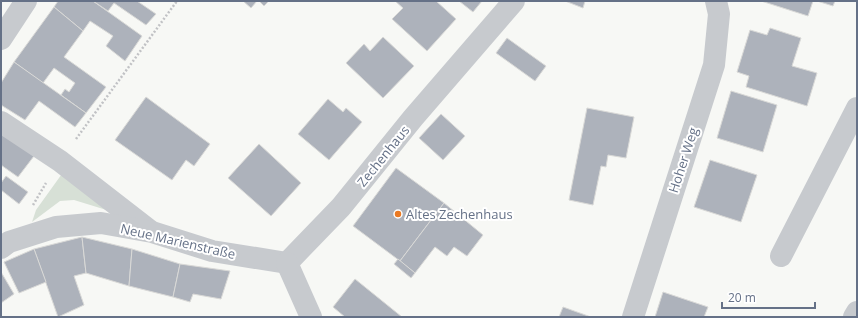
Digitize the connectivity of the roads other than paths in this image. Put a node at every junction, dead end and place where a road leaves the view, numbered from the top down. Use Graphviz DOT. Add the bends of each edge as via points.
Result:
graph roads {
  1 [pos="26,1"];
  2 [pos="514,1"];
  3 [pos="716,1"];
  4 [pos="1,39"];
  5 [pos="857,108"];
  6 [pos="1,122"];
  7 [pos="152,232"];
  8 [pos="5,245"];
  9 [pos="781,256"];
  10 [pos="287,263"];
  11 [pos="857,312"];
  12 [pos="311,317"];
  13 [pos="633,317"];
  14 [pos="854,317"];
  1 -- 4 [label="street"];
  2 -- 10 [label="street, Zechenhaus" via="342,207"];
  3 -- 13 [label="street, Hoher Weg" via="719,14 714,65"];
  5 -- 9 [label="street"];
  6 -- 7 [label="street" via="60,161"];
  7 -- 8 [label="street, Neue Marienstraße" via="101,223 56,227"];
  7 -- 10 [label="street, Neue Marienstraße" via="212,251"];
  10 -- 12 [label="street"];
  11 -- 14 [label="street"];
}
